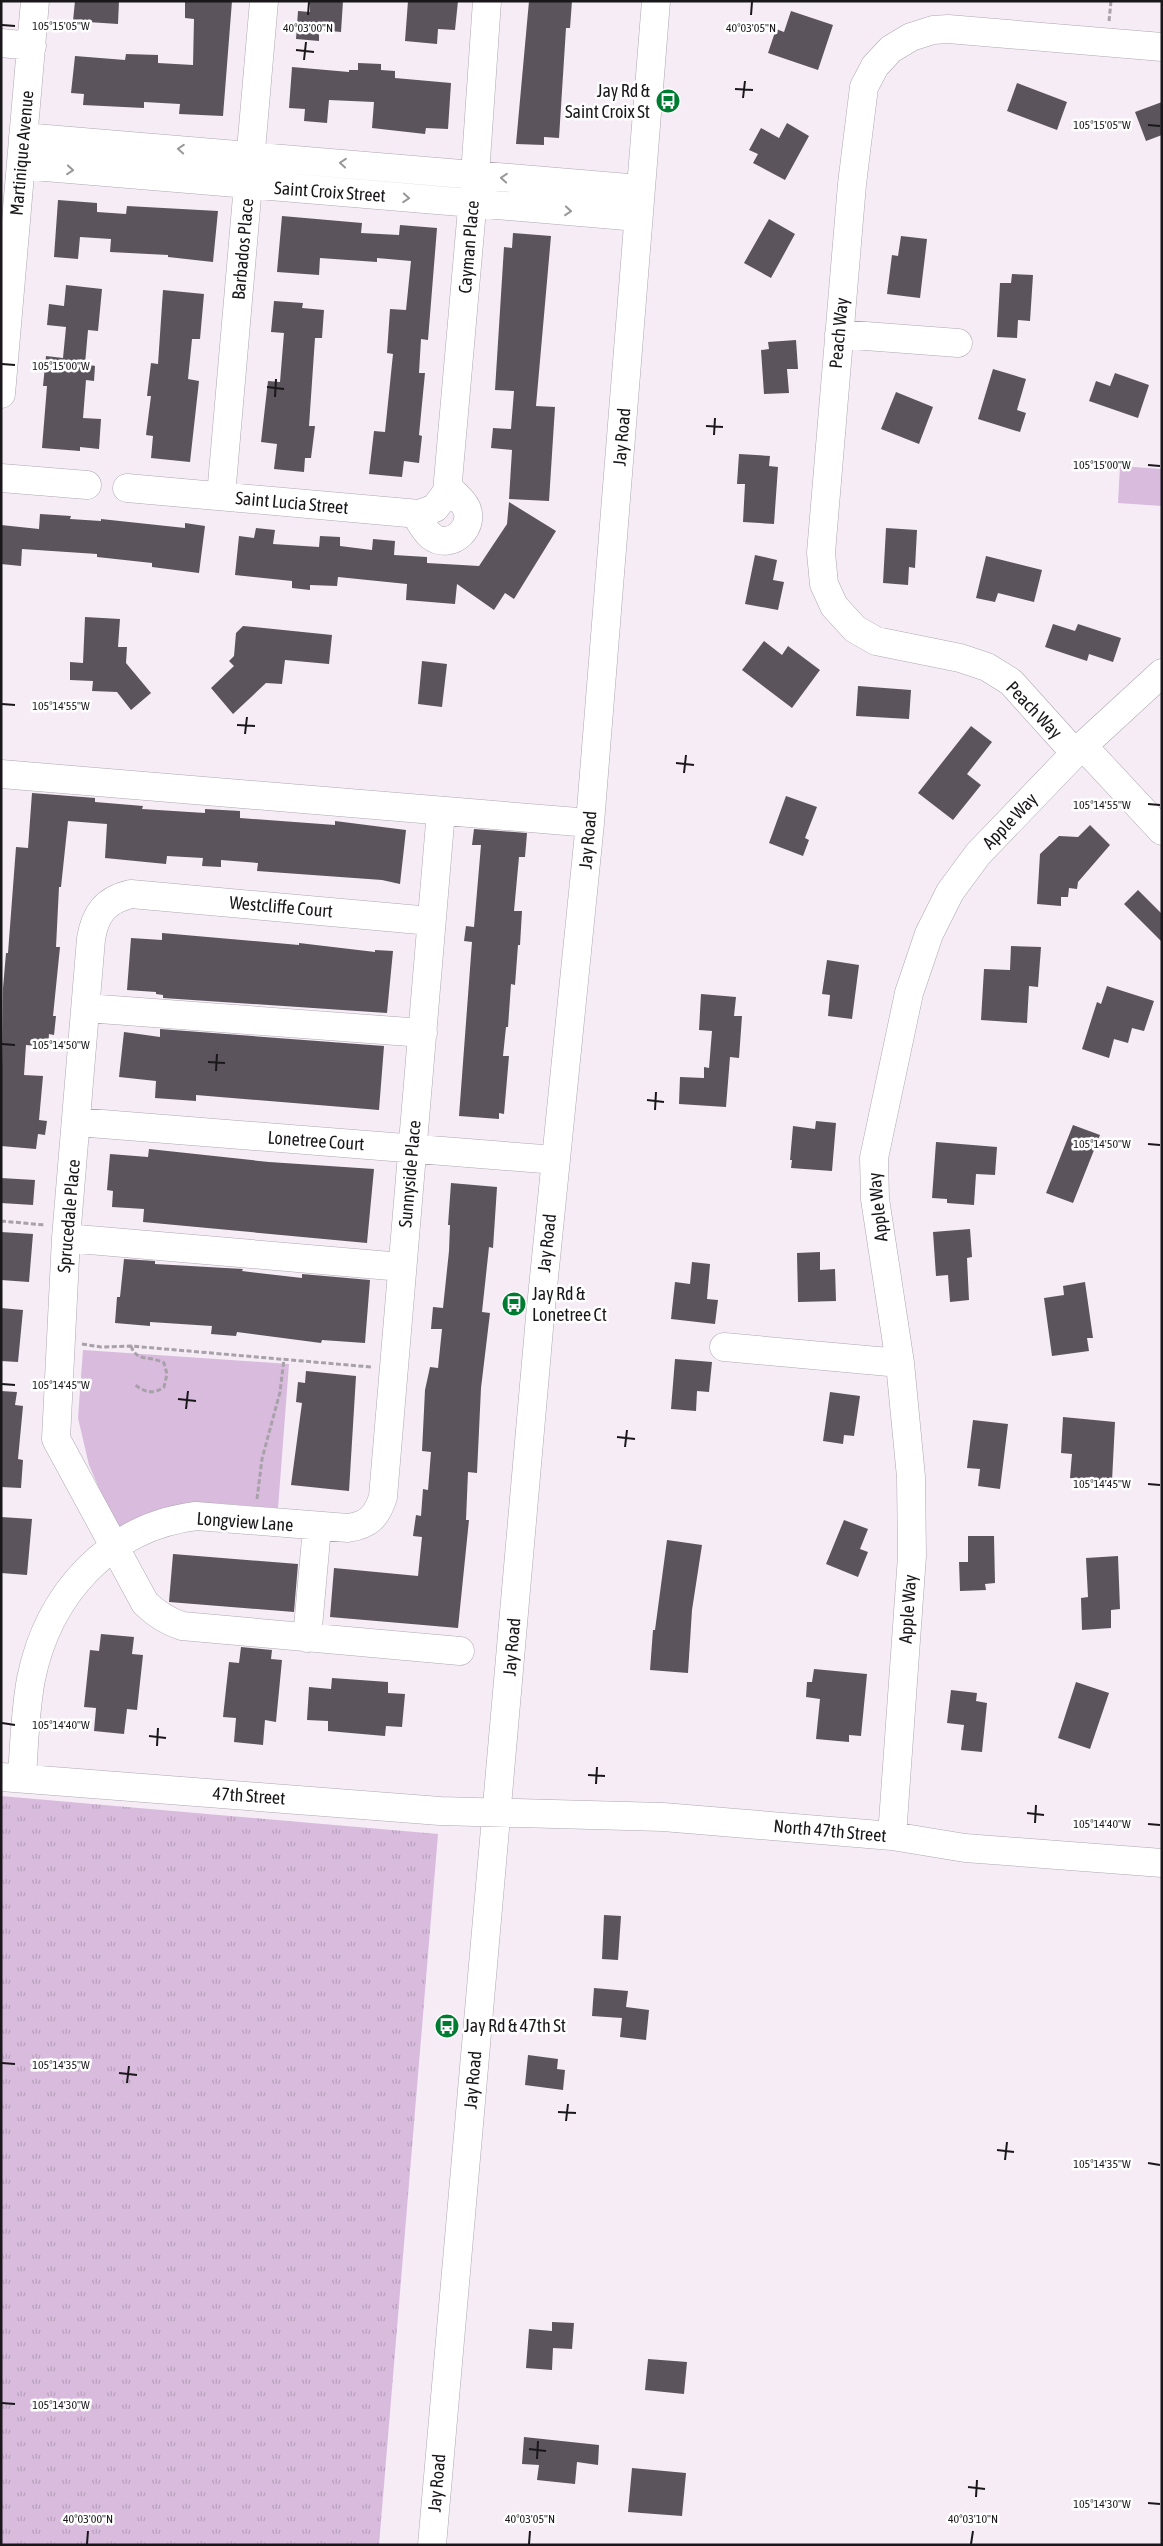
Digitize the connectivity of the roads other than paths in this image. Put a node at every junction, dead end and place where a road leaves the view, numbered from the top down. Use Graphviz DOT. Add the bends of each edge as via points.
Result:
graph roads {
  1 [pos="35,1"];
  2 [pos="264,1"];
  3 [pos="487,1"];
  4 [pos="656,1"];
  5 [pos="1,43"];
  6 [pos="32,46"];
  7 [pos="1162,48"];
  8 [pos="23,137"];
  9 [pos="252,155"];
  10 [pos="21,165"];
  11 [pos="475,175"];
  12 [pos="248,186"];
  13 [pos="640,189"];
  14 [pos="473,203"];
  15 [pos="638,217"];
  16 [pos="7,260"];
  17 [pos="839,334"];
  18 [pos="958,344"];
  19 [pos="1,394"];
  20 [pos="1,478"];
  21 [pos="87,485"];
  22 [pos="127,488"];
  23 [pos="448,490"];
  24 [pos="221,496"];
  25 [pos="415,514"];
  26 [pos="1162,673"];
  27 [pos="1079,750"];
  28 [pos="1,774"];
  29 [pos="440,823"];
  30 [pos="590,823"];
  31 [pos="1162,831"];
  32 [pos="131,894"];
  33 [pos="431,921"];
  34 [pos="86,1008"];
  35 [pos="423,1032"];
  36 [pos="76,1122"];
  37 [pos="411,1148"];
  38 [pos="556,1160"];
  39 [pos="67,1232"];
  40 [pos="402,1267"];
  41 [pos="724,1346"];
  42 [pos="900,1363"];
  43 [pos="371,1521"];
  44 [pos="317,1528"];
  45 [pos="115,1545"];
  46 [pos="307,1638"];
  47 [pos="460,1651"];
  48 [pos="11,1778"];
  49 [pos="497,1813"];
  50 [pos="892,1836"];
  51 [pos="1162,1863"];
  52 [pos="432,2545"];
  1 -- 6 [label="street, Martinique Avenue"];
  2 -- 9 [label="street, Barbados Place"];
  3 -- 11 [label="street, Cayman Place"];
  4 -- 13 [label="street, Jay Road"];
  5 -- 6 [label="street"];
  6 -- 8 [label="street, Martinique Avenue"];
  7 -- 17 [label="street, Peach Way" via="948,29 911,37 891,49 875,66 864,87"];
  9 -- 8 [label="street, Saint Croix Street, one-way"];
  8 -- 10 [label="street, Martinique Avenue"];
  11 -- 9 [label="street, Saint Croix Street, one-way"];
  9 -- 12 [label="street, Barbados Place"];
  10 -- 12 [label="street, Saint Croix Street, one-way"];
  10 -- 16 [label="street, Martinique Avenue"];
  13 -- 11 [label="street, Saint Croix Street, one-way"];
  11 -- 14 [label="street, Cayman Place"];
  12 -- 14 [label="street, Saint Croix Street, one-way"];
  12 -- 24 [label="street, Barbados Place"];
  13 -- 15 [label="street, Jay Road"];
  14 -- 15 [label="street, Saint Croix Street, one-way"];
  14 -- 23 [label="street, Cayman Place"];
  15 -- 30 [label="street, Jay Road"];
  16 -- 19 [label="street, Martinique Avenue"];
  17 -- 18 [label="street"];
  17 -- 27 [label="street, Peach Way" via="821,553 824,584 834,606 855,629 876,641 960,658 987,667 1010,682"];
  20 -- 21 [label="street"];
  22 -- 24 [label="street, Saint Lucia Street"];
  23 -- 25 [label="street, Saint Lucia Street" via="434,508"];
  23 -- 25 [label="street" via="465,504 468,513 465,530 458,537 440,540 432,537"];
  24 -- 25 [label="street, Saint Lucia Street"];
  26 -- 27 [label="street, Apple Way"];
  27 -- 31 [label="street, Peach Way"];
  27 -- 42 [label="street, Apple Way" via="978,854 950,892 929,934 909,993 874,1158 874,1199"];
  28 -- 30 [label="street"];
  29 -- 33 [label="street, Sunnyside Place"];
  30 -- 38 [label="street, Jay Road"];
  32 -- 33 [label="street, Westcliffe Court"];
  32 -- 34 [label="street, Sprucedale Place" via="108,903 94,922"];
  33 -- 35 [label="street, Sunnyside Place"];
  34 -- 35 [label="street"];
  34 -- 36 [label="street, Sprucedale Place"];
  35 -- 37 [label="street, Sunnyside Place"];
  36 -- 37 [label="street, Lonetree Court"];
  36 -- 39 [label="street, Sprucedale Place"];
  37 -- 38 [label="street, Lonetree Court"];
  37 -- 40 [label="street, Sunnyside Place"];
  38 -- 49 [label="street, Jay Road"];
  39 -- 40 [label="street"];
  39 -- 45 [label="street, Sprucedale Place" via="56,1439"];
  40 -- 43 [label="street, Sunnyside Place" via="383,1497"];
  41 -- 42 [label="street"];
  42 -- 50 [label="street, Apple Way" via="911,1477 912,1556"];
  43 -- 44 [label="street, Longview Lane" via="348,1528"];
  44 -- 45 [label="street, Longview Lane" via="196,1516 165,1523"];
  44 -- 46 [label="street"];
  45 -- 46 [label="street, Sprucedale Place" via="145,1603 168,1621 182,1626"];
  45 -- 48 [label="street, Longview Lane" via="70,1587 43,1640 31,1680"];
  46 -- 47 [label="street, Sprucedale Place"];
  48 -- 49 [label="street, 47th Street"];
  49 -- 50 [label="street, North 47th Street" via="663,1817"];
  49 -- 52 [label="street, Jay Road"];
  50 -- 51 [label="street, North 47th Street" via="965,1848"];
}
